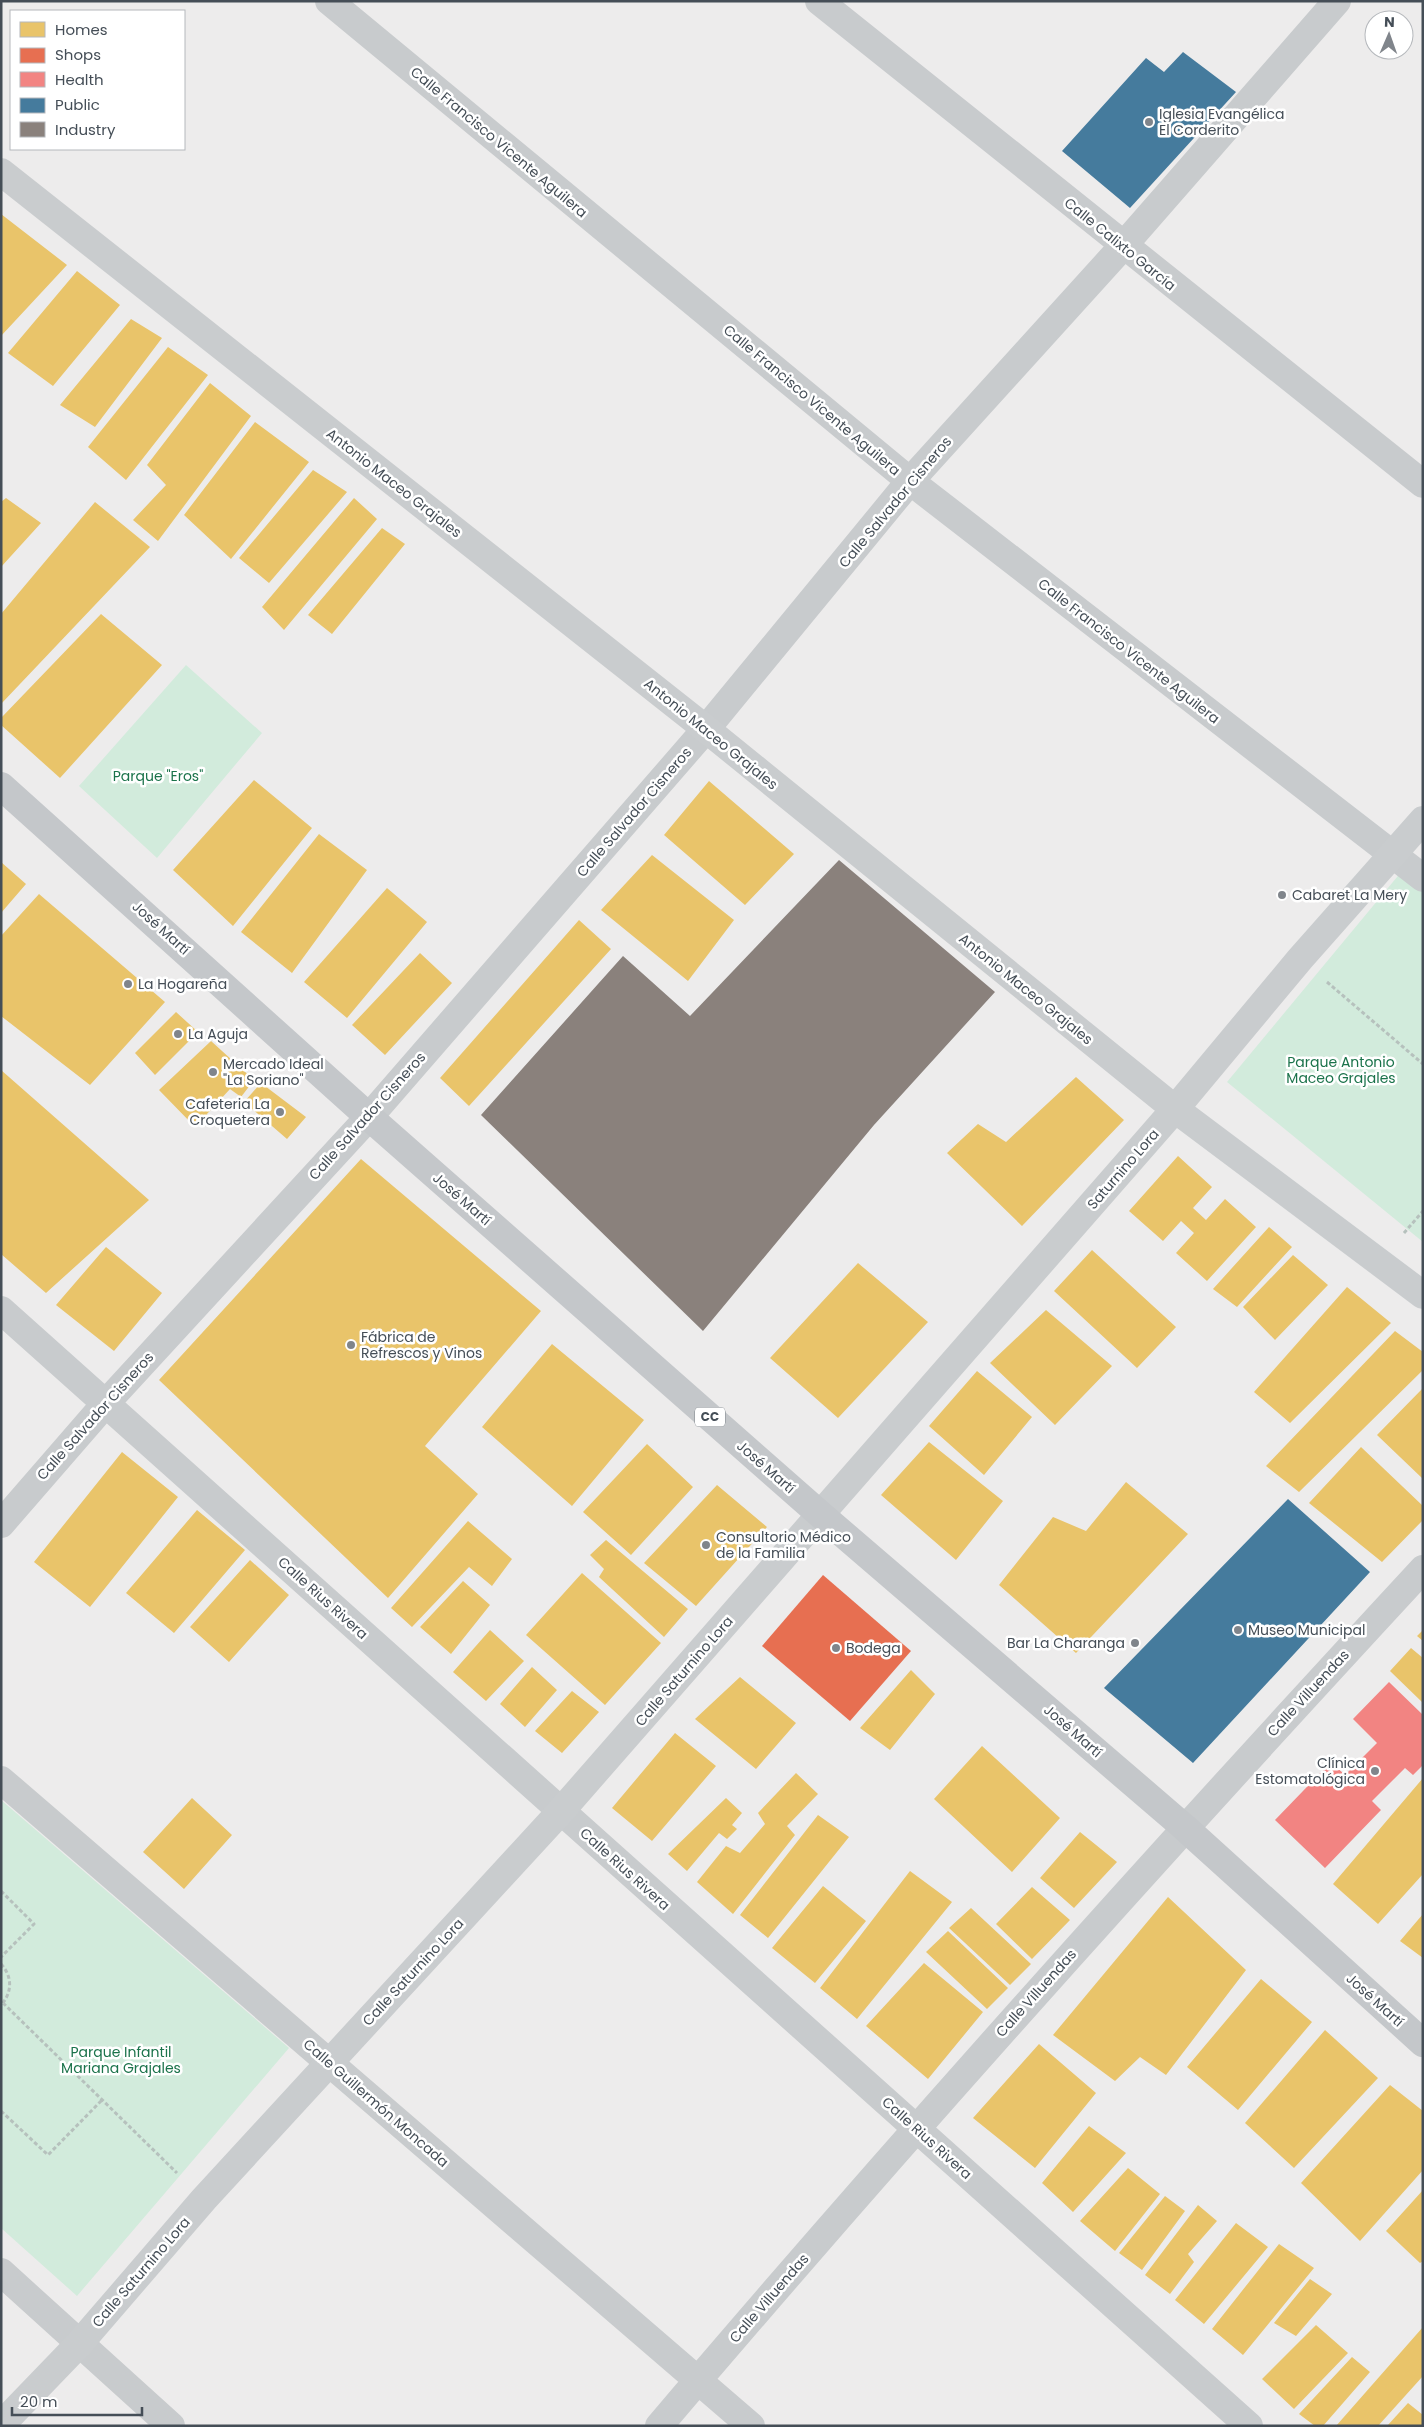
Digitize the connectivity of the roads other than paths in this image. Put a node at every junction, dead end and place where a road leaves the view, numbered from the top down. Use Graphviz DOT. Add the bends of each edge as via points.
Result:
graph roads {
  1 [pos="329,1"];
  2 [pos="819,1"];
  3 [pos="1337,1"];
  4 [pos="1,172"];
  5 [pos="1123,246"];
  6 [pos="910,481"];
  7 [pos="1423,484"];
  8 [pos="706,729"];
  9 [pos="1,786"];
  10 [pos="1423,820"];
  11 [pos="1392,854"];
  12 [pos="1423,878"];
  13 [pos="1175,1109"];
  14 [pos="369,1116"];
  15 [pos="1423,1295"];
  16 [pos="1,1310"];
  17 [pos="106,1403"];
  18 [pos="821,1515"];
  19 [pos="1,1524"];
  20 [pos="1423,1569"];
  21 [pos="1,1780"];
  22 [pos="560,1811"];
  23 [pos="1184,1827"];
  24 [pos="1423,2043"];
  25 [pos="329,2062"];
  26 [pos="915,2129"];
  27 [pos="1,2272"];
  28 [pos="79,2344"];
  29 [pos="698,2380"];
  30 [pos="1,2425"];
  31 [pos="171,2426"];
  32 [pos="659,2426"];
  33 [pos="750,2426"];
  34 [pos="1249,2426"];
  1 -- 6 [label="street, Calle Francisco Vicente Aguilera"];
  2 -- 5 [label="street, Calle Calixto García"];
  3 -- 5 [label="street, Calle Salvador Cisneros"];
  4 -- 8 [label="street, Antonio Maceo Grajales"];
  5 -- 6 [label="street, Calle Salvador Cisneros"];
  5 -- 7 [label="street, Calle Calixto García"];
  6 -- 8 [label="street, Calle Salvador Cisneros"];
  6 -- 11 [label="street, Calle Francisco Vicente Aguilera"];
  8 -- 13 [label="street, Antonio Maceo Grajales"];
  8 -- 14 [label="street, Calle Salvador Cisneros"];
  9 -- 14 [label="main road, José Martí / CC"];
  10 -- 11 [label="street, Saturnino Lora"];
  11 -- 12 [label="street, Calle Francisco Vicente Aguilera"];
  11 -- 13 [label="street, Saturnino Lora"];
  13 -- 15 [label="street, Antonio Maceo Grajales"];
  13 -- 18 [label="street, Saturnino Lora"];
  14 -- 17 [label="street, Calle Salvador Cisneros"];
  14 -- 18 [label="main road, José Martí / CC"];
  16 -- 17 [label="street, Calle Rius Rivera"];
  17 -- 19 [label="street, Calle Salvador Cisneros"];
  17 -- 22 [label="street, Calle Rius Rivera"];
  18 -- 22 [label="street, Calle Saturnino Lora"];
  18 -- 23 [label="main road, José Martí / CC"];
  20 -- 23 [label="street, Calle Villuendas"];
  21 -- 25 [label="street, Calle Guillermón Moncada"];
  22 -- 25 [label="street, Calle Saturnino Lora"];
  22 -- 26 [label="street, Calle Rius Rivera"];
  23 -- 24 [label="main road, José Martí / CC"];
  23 -- 26 [label="street, Calle Villuendas"];
  25 -- 28 [label="street, Calle Saturnino Lora" via="204,2199"];
  25 -- 29 [label="street, Calle Guillermón Moncada"];
  26 -- 29 [label="street, Calle Villuendas"];
  26 -- 34 [label="street, Calle Rius Rivera"];
  27 -- 28 [label="street"];
  28 -- 30 [label="street, Calle Saturnino Lora"];
  28 -- 31 [label="street"];
  29 -- 32 [label="street, Calle Villuendas"];
  29 -- 33 [label="street, Calle Guillermón Moncada"];
}
